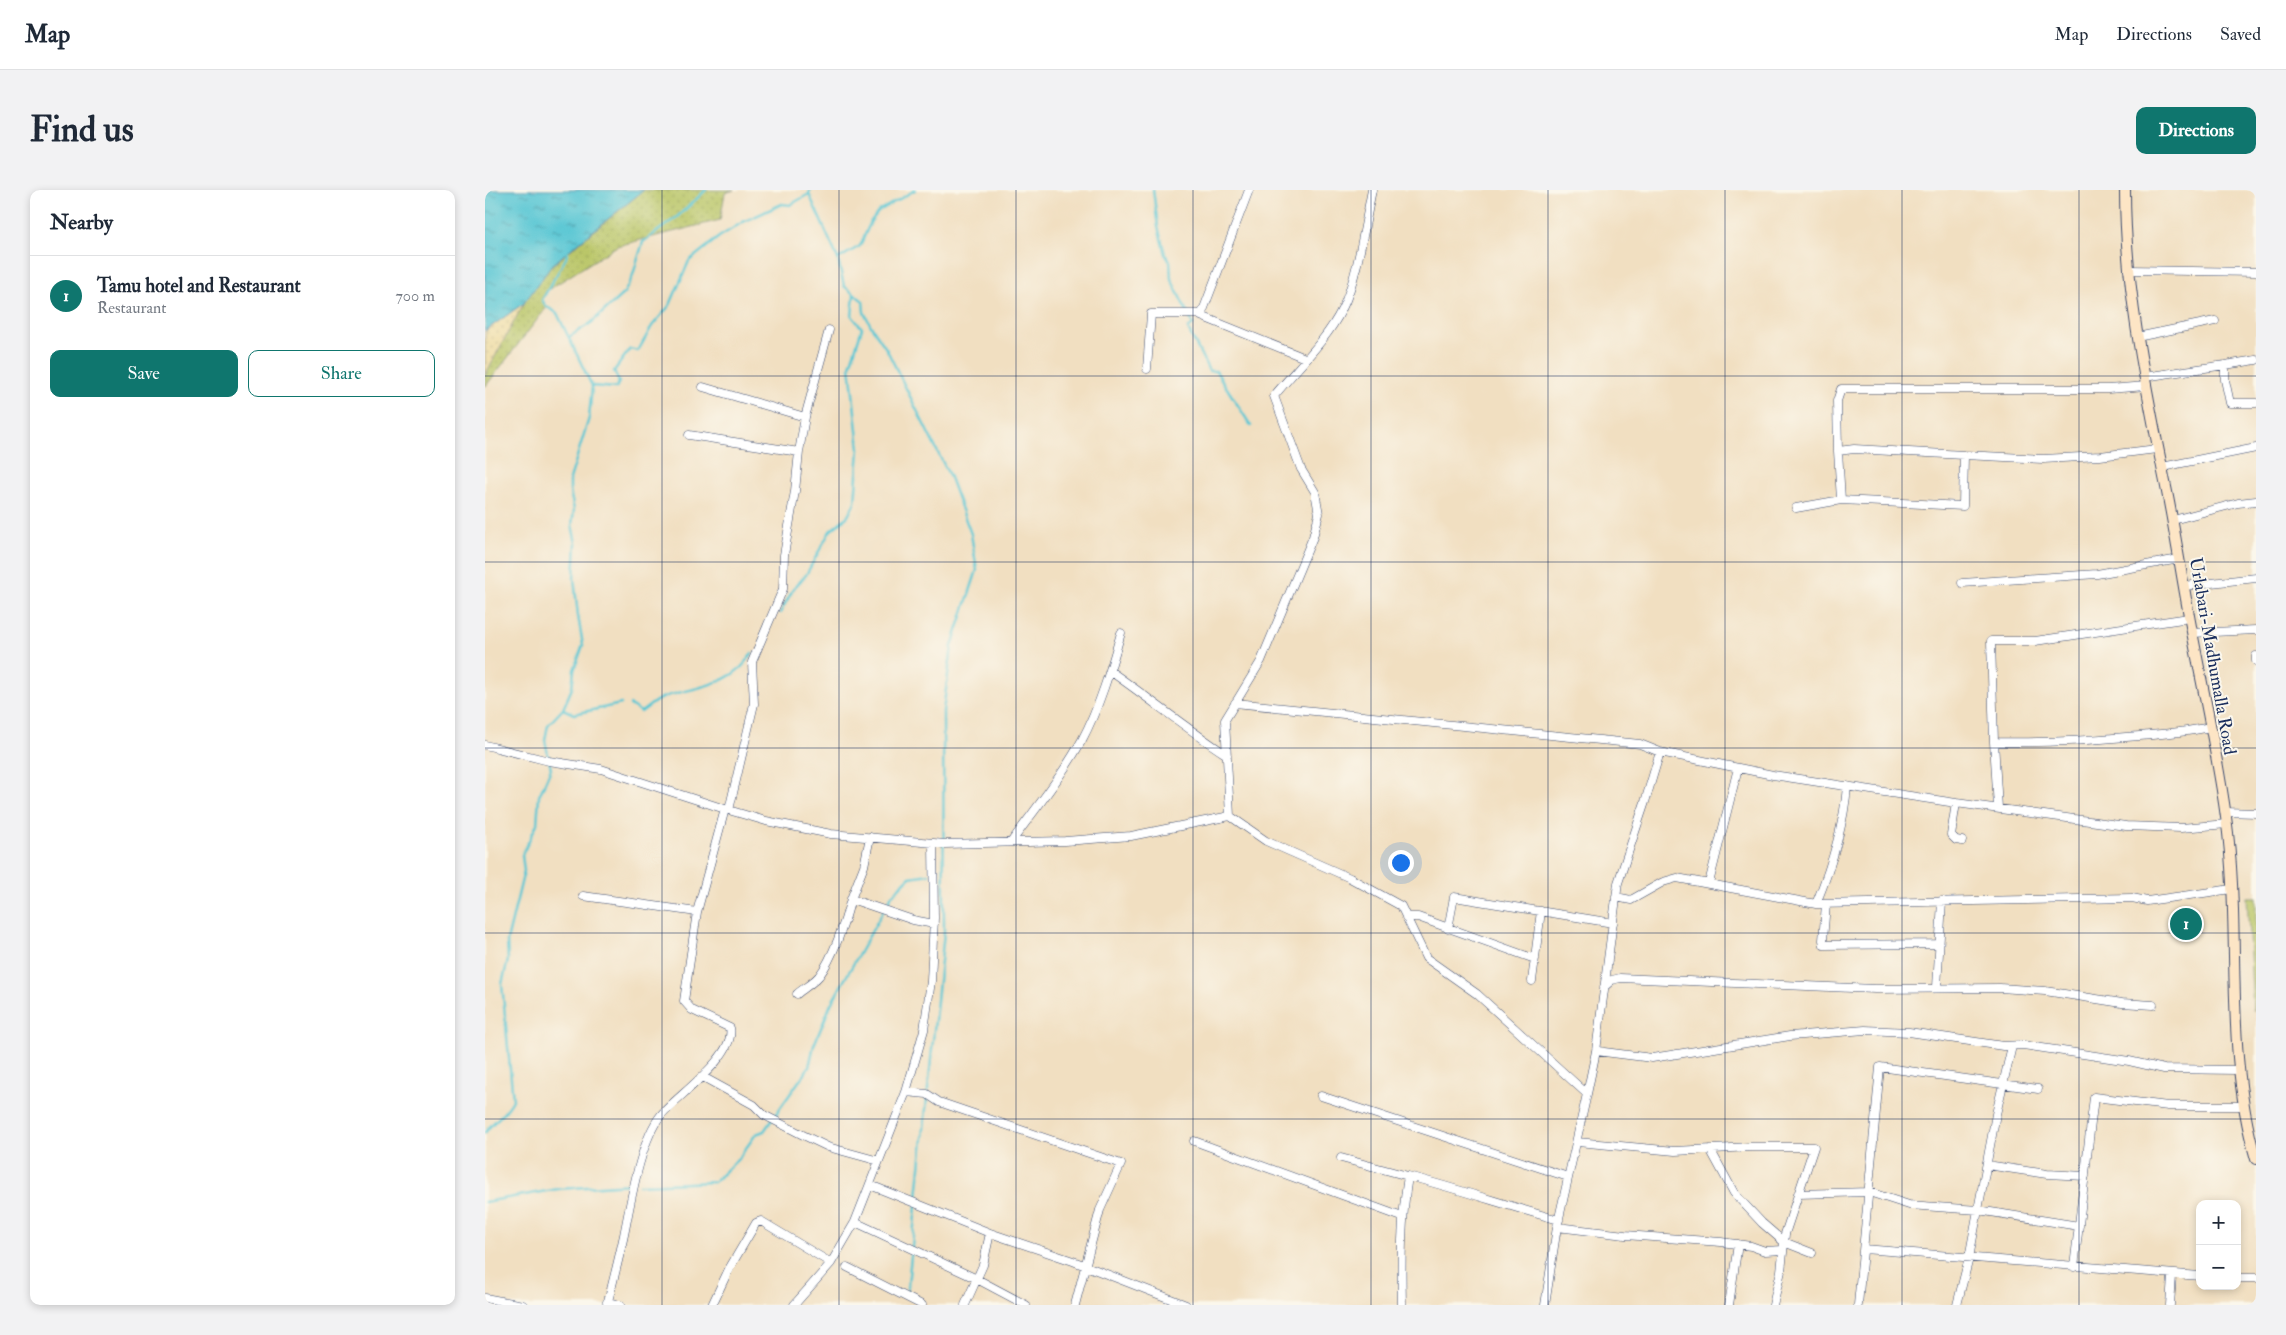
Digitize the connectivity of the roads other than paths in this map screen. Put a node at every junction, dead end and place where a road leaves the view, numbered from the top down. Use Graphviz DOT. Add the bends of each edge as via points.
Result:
graph roads {
  1 [pos="1249,190"];
  2 [pos="1372,190"];
  3 [pos="2125,190"];
  4 [pos="2128,270"];
  5 [pos="2256,272"];
  6 [pos="1202,314"];
  7 [pos="2215,321"];
  8 [pos="829,330"];
  9 [pos="2137,337"];
  10 [pos="1305,358"];
  11 [pos="2256,360"];
  12 [pos="2225,365"];
  13 [pos="1147,369"];
  14 [pos="2145,381"];
  15 [pos="703,387"];
  16 [pos="2256,403"];
  17 [pos="805,417"];
  18 [pos="689,435"];
  19 [pos="2256,448"];
  20 [pos="2157,449"];
  21 [pos="1838,451"];
  22 [pos="799,452"];
  23 [pos="1964,455"];
  24 [pos="2162,467"];
  25 [pos="1841,500"];
  26 [pos="2256,500"];
  27 [pos="1796,508"];
  28 [pos="2173,520"];
  29 [pos="2179,559"];
  30 [pos="2256,578"];
  31 [pos="1962,583"];
  32 [pos="2184,586"];
  33 [pos="2189,618"];
  34 [pos="2256,630"];
  35 [pos="1121,633"];
  36 [pos="2192,633"];
  37 [pos="2256,656"];
  38 [pos="2256,661"];
  39 [pos="1110,671"];
  40 [pos="1235,703"];
  41 [pos="2210,727"];
  42 [pos="1994,742"];
  43 [pos="485,745"];
  44 [pos="1660,752"];
  45 [pos="1227,755"];
  46 [pos="1738,768"];
  47 [pos="1847,786"];
  48 [pos="1955,803"];
  49 [pos="1998,808"];
  50 [pos="727,810"];
  51 [pos="2225,812"];
  52 [pos="2256,813"];
  53 [pos="1230,816"];
  54 [pos="2227,824"];
  55 [pos="870,836"];
  56 [pos="1012,841"];
  57 [pos="1963,841"];
  58 [pos="933,843"];
  59 [pos="1709,884"];
  60 [pos="2232,889"];
  61 [pos="583,896"];
  62 [pos="1616,897"];
  63 [pos="851,899"];
  64 [pos="1942,901"];
  65 [pos="1816,904"];
  66 [pos="1826,904"];
  67 [pos="1541,911"];
  68 [pos="697,912"];
  69 [pos="1406,917"];
  70 [pos="1613,923"];
  71 [pos="934,924"];
  72 [pos="1448,929"];
  73 [pos="1939,944"];
  74 [pos="1535,959"];
  75 [pos="1532,982"];
  76 [pos="1604,987"];
  77 [pos="1937,987"];
  78 [pos="797,994"];
  79 [pos="2153,1005"];
  80 [pos="2012,1046"];
  81 [pos="1596,1052"];
  82 [pos="2238,1070"];
  83 [pos="703,1077"];
  84 [pos="2003,1084"];
  85 [pos="2038,1089"];
  86 [pos="905,1092"];
  87 [pos="1587,1094"];
  88 [pos="1321,1096"];
  89 [pos="2242,1106"];
  90 [pos="1194,1141"];
  91 [pos="1577,1142"];
  92 [pos="1710,1149"];
  93 [pos="1341,1158"];
  94 [pos="2256,1159"];
  95 [pos="879,1161"];
  96 [pos="1987,1165"];
  97 [pos="1408,1176"];
  98 [pos="2085,1176"];
  99 [pos="1568,1177"];
  100 [pos="870,1185"];
  101 [pos="1869,1192"];
  102 [pos="1798,1194"];
  103 [pos="1978,1210"];
  104 [pos="1402,1217"];
  105 [pos="855,1222"];
  106 [pos="1558,1224"];
  107 [pos="2079,1226"];
  108 [pos="990,1234"];
  109 [pos="1738,1244"];
  110 [pos="1783,1246"];
  111 [pos="1864,1250"];
  112 [pos="1812,1253"];
  113 [pos="1969,1258"];
  114 [pos="831,1262"];
  115 [pos="1085,1265"];
  116 [pos="847,1267"];
  117 [pos="2074,1267"];
  118 [pos="2172,1276"];
  119 [pos="2196,1276"];
  120 [pos="2241,1278"];
  121 [pos="2256,1278"];
  122 [pos="977,1279"];
  123 [pos="485,1298"];
  124 [pos="607,1303"];
  125 [pos="523,1305"];
  126 [pos="620,1305"];
  127 [pos="713,1305"];
  128 [pos="794,1305"];
  129 [pos="922,1305"];
  130 [pos="965,1305"];
  131 [pos="1027,1305"];
  132 [pos="1075,1305"];
  133 [pos="1186,1305"];
  134 [pos="1402,1305"];
  135 [pos="1545,1305"];
  136 [pos="1729,1305"];
  137 [pos="1773,1305"];
  138 [pos="1858,1305"];
  139 [pos="1957,1305"];
  140 [pos="2171,1305"];
  1 -- 6 [label="street"];
  2 -- 10 [label="street" via="1343,307 1335,322"];
  3 -- 4 [label="main road, Urlabari-Madhumalla Road"];
  4 -- 5 [label="street"];
  4 -- 9 [label="main road, Urlabari-Madhumalla Road"];
  6 -- 10 [label="street"];
  6 -- 13 [label="street" via="1151,314"];
  7 -- 9 [label="street"];
  8 -- 17 [label="street"];
  9 -- 14 [label="main road, Urlabari-Madhumalla Road"];
  10 -- 40 [label="street" via="1274,396 1301,470 1315,492 1319,514 1313,537 1261,660"];
  11 -- 12 [label="street"];
  12 -- 14 [label="street"];
  12 -- 16 [label="street" via="2230,403"];
  14 -- 20 [label="main road, Urlabari-Madhumalla Road"];
  14 -- 21 [label="street" via="2109,389 1841,388 1837,401"];
  15 -- 17 [label="street"];
  17 -- 22 [label="street"];
  18 -- 22 [label="street"];
  19 -- 24 [label="street"];
  20 -- 23 [label="street" via="2043,458"];
  20 -- 24 [label="main road, Urlabari-Madhumalla Road"];
  21 -- 23 [label="street" via="1855,449"];
  21 -- 25 [label="street"];
  22 -- 50 [label="street" via="783,555 783,589 752,662 754,704"];
  23 -- 25 [label="street" via="1963,506"];
  24 -- 28 [label="main road, Urlabari-Madhumalla Road"];
  25 -- 27 [label="street"];
  26 -- 28 [label="street"];
  28 -- 29 [label="main road, Urlabari-Madhumalla Road"];
  29 -- 31 [label="street" via="2097,574"];
  29 -- 32 [label="main road, Urlabari-Madhumalla Road"];
  30 -- 32 [label="street"];
  32 -- 33 [label="main road, Urlabari-Madhumalla Road"];
  33 -- 36 [label="main road, Urlabari-Madhumalla Road"];
  33 -- 42 [label="street" via="2035,641 1991,641"];
  34 -- 36 [label="street"];
  35 -- 39 [label="street"];
  36 -- 41 [label="main road, Urlabari-Madhumalla Road"];
  37 -- 38 [label="street"];
  39 -- 45 [label="street"];
  39 -- 56 [label="street" via="1082,740"];
  40 -- 44 [label="street" via="1625,742"];
  40 -- 45 [label="street" via="1225,720"];
  41 -- 42 [label="street" via="2184,733 2093,740"];
  41 -- 51 [label="main road, Urlabari-Madhumalla Road"];
  42 -- 49 [label="street"];
  43 -- 50 [label="street" via="549,761 601,769"];
  44 -- 46 [label="street"];
  44 -- 62 [label="street"];
  45 -- 53 [label="street"];
  46 -- 47 [label="street"];
  46 -- 59 [label="street"];
  47 -- 48 [label="street"];
  47 -- 65 [label="street" via="1839,832"];
  48 -- 49 [label="street"];
  48 -- 57 [label="street" via="1951,835"];
  49 -- 54 [label="street" via="2126,826 2181,828"];
  50 -- 55 [label="street" via="831,834"];
  50 -- 68 [label="street"];
  51 -- 52 [label="street"];
  51 -- 54 [label="main road, Urlabari-Madhumalla Road"];
  53 -- 56 [label="street" via="1131,836"];
  53 -- 69 [label="street" via="1266,841 1350,878 1401,906"];
  54 -- 60 [label="main road, Urlabari-Madhumalla Road"];
  55 -- 58 [label="street"];
  55 -- 63 [label="street" via="864,866"];
  56 -- 58 [label="street"];
  58 -- 71 [label="street"];
  59 -- 62 [label="street" via="1677,878 1631,900"];
  59 -- 65 [label="street"];
  60 -- 64 [label="street" via="2147,901 2132,898"];
  60 -- 82 [label="main road, Urlabari-Madhumalla Road"];
  61 -- 68 [label="street"];
  62 -- 70 [label="street"];
  63 -- 71 [label="street"];
  63 -- 78 [label="street" via="827,962 818,977"];
  64 -- 66 [label="street"];
  64 -- 73 [label="street"];
  65 -- 66 [label="street"];
  66 -- 73 [label="street" via="1824,945"];
  67 -- 70 [label="street"];
  67 -- 72 [label="street" via="1454,897"];
  67 -- 74 [label="street"];
  68 -- 83 [label="street" via="684,1001 692,1010 730,1028 732,1035 729,1044"];
  69 -- 72 [label="street" via="1418,917"];
  69 -- 87 [label="street" via="1426,958 1477,994"];
  70 -- 76 [label="street"];
  71 -- 86 [label="street" via="924,1030"];
  72 -- 74 [label="street"];
  73 -- 77 [label="street"];
  74 -- 75 [label="street"];
  76 -- 77 [label="street" via="1620,978 1875,989"];
  76 -- 81 [label="street"];
  77 -- 79 [label="street" via="2045,991"];
  80 -- 81 [label="street" via="1909,1032 1865,1030 1790,1036 1652,1058"];
  80 -- 82 [label="street" via="2129,1060 2164,1069"];
  80 -- 84 [label="street"];
  81 -- 87 [label="street"];
  82 -- 89 [label="main road, Urlabari-Madhumalla Road"];
  83 -- 95 [label="street" via="754,1105 763,1115 803,1135 829,1147"];
  83 -- 124 [label="street" via="661,1115 651,1134 634,1184"];
  84 -- 85 [label="street"];
  84 -- 96 [label="street"];
  84 -- 101 [label="street" via="1880,1067"];
  86 -- 95 [label="street"];
  86 -- 115 [label="street" via="927,1094 939,1102 1121,1164 1100,1210"];
  87 -- 91 [label="street"];
  88 -- 99 [label="street"];
  89 -- 94 [label="main road, Urlabari-Madhumalla Road"];
  89 -- 98 [label="street" via="2168,1106 2094,1097"];
  90 -- 104 [label="street"];
  91 -- 92 [label="street" via="1675,1151"];
  91 -- 99 [label="street"];
  92 -- 102 [label="street" via="1814,1147"];
  92 -- 110 [label="street" via="1734,1193"];
  93 -- 97 [label="street"];
  95 -- 100 [label="street"];
  96 -- 98 [label="street"];
  96 -- 103 [label="street"];
  97 -- 104 [label="street"];
  97 -- 106 [label="street" via="1474,1194"];
  98 -- 107 [label="street"];
  99 -- 106 [label="street"];
  100 -- 105 [label="street"];
  100 -- 108 [label="street"];
  101 -- 102 [label="street"];
  101 -- 103 [label="street" via="1909,1205"];
  101 -- 111 [label="street"];
  102 -- 110 [label="street"];
  103 -- 107 [label="street"];
  103 -- 113 [label="street"];
  104 -- 134 [label="street"];
  105 -- 114 [label="street"];
  105 -- 122 [label="street"];
  106 -- 109 [label="street"];
  106 -- 135 [label="street"];
  107 -- 117 [label="street"];
  108 -- 115 [label="street"];
  108 -- 122 [label="street"];
  109 -- 110 [label="street" via="1765,1251"];
  109 -- 136 [label="street"];
  110 -- 112 [label="street"];
  110 -- 137 [label="street"];
  111 -- 113 [label="street"];
  111 -- 138 [label="street"];
  113 -- 117 [label="street"];
  113 -- 139 [label="street"];
  114 -- 127 [label="street" via="761,1221 756,1223 729,1269"];
  114 -- 128 [label="street"];
  115 -- 132 [label="street"];
  115 -- 133 [label="street"];
  116 -- 129 [label="street"];
  117 -- 118 [label="street"];
  118 -- 119 [label="street"];
  118 -- 140 [label="street"];
  120 -- 121 [label="street"];
  122 -- 130 [label="street"];
  122 -- 131 [label="street"];
  123 -- 125 [label="street"];
  124 -- 126 [label="street"];
}
